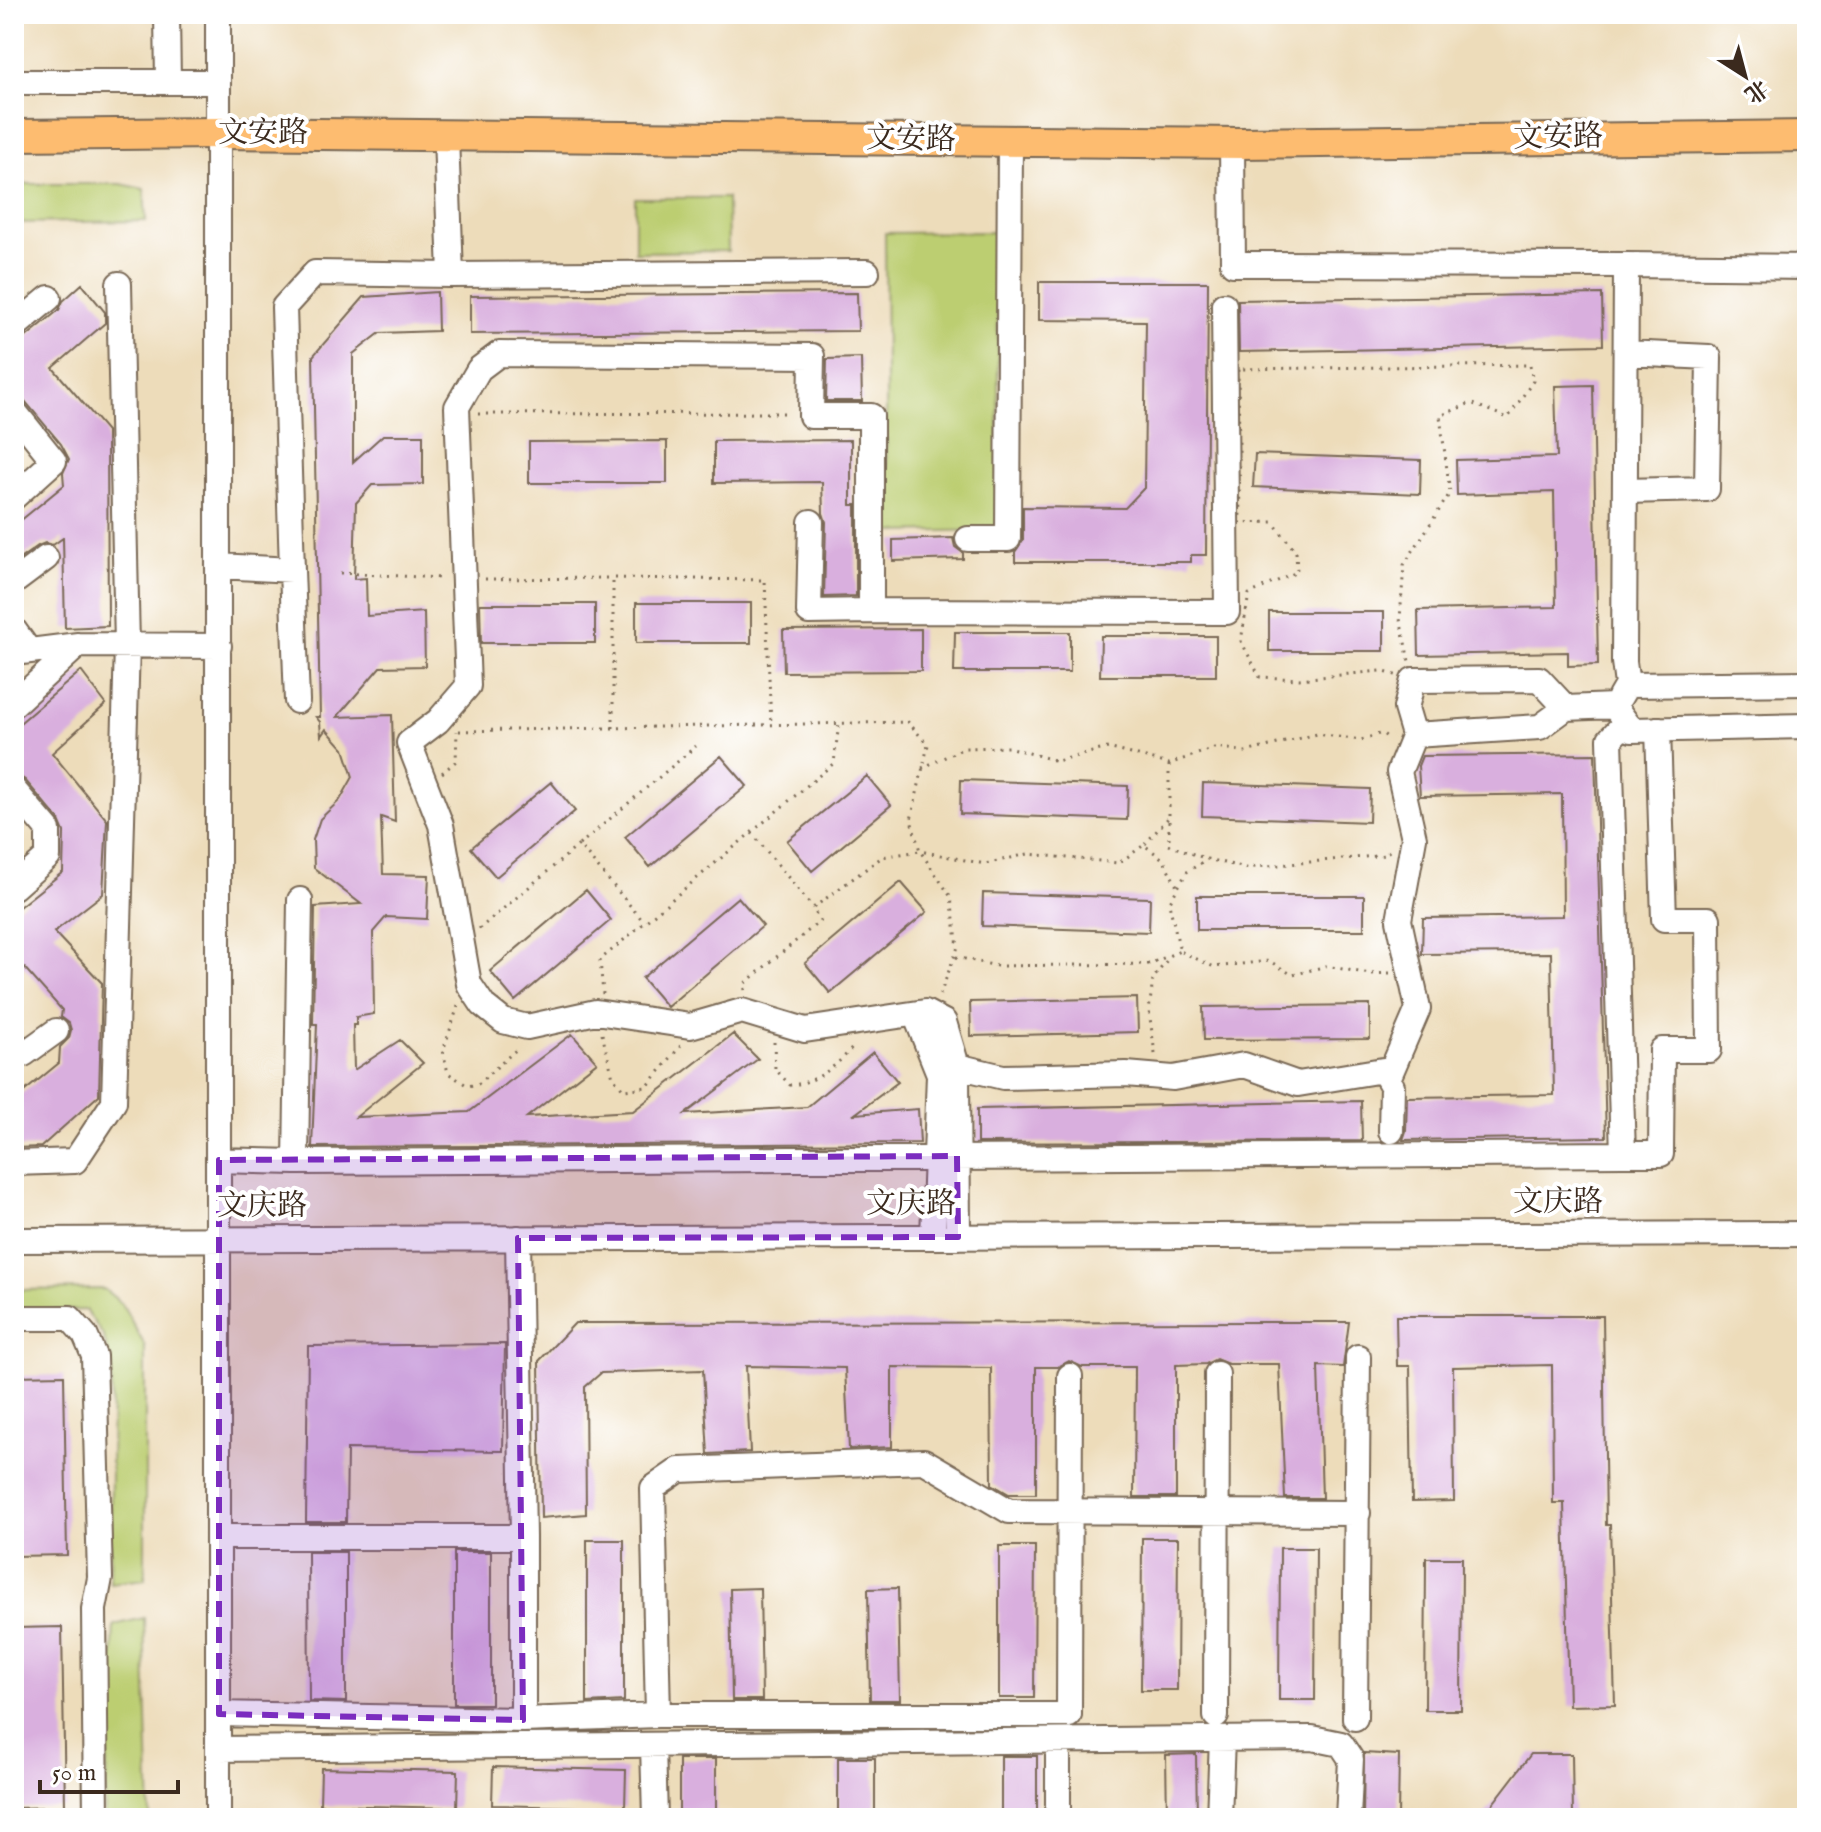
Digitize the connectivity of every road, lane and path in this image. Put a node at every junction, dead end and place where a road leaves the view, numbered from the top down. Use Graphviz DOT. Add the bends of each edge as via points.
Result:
graph roads {
  1 [pos="167,14"];
  2 [pos="218,14"];
  3 [pos="14,82"];
  4 [pos="168,82"];
  5 [pos="218,82"];
  6 [pos="218,133"];
  7 [pos="14,135"];
  8 [pos="446,136"];
  9 [pos="1807,136"];
  10 [pos="1010,141"];
  11 [pos="1232,143"];
  12 [pos="1626,265"];
  13 [pos="1807,267"];
  14 [pos="867,272"];
  15 [pos="451,275"];
  16 [pos="119,284"];
  17 [pos="49,298"];
  18 [pos="1224,305"];
  19 [pos="14,327"];
  20 [pos="1626,353"];
  21 [pos="14,411"];
  22 [pos="798,413"];
  23 [pos="457,414"];
  24 [pos="1625,491"];
  25 [pos="14,497"];
  26 [pos="811,522"];
  27 [pos="968,539"];
  28 [pos="46,558"];
  29 [pos="219,566"];
  30 [pos="292,570"];
  31 [pos="14,582"];
  32 [pos="871,611"];
  33 [pos="14,630"];
  34 [pos="78,645"];
  35 [pos="127,645"];
  36 [pos="219,646"];
  37 [pos="21,652"];
  38 [pos="1413,680"];
  39 [pos="1807,683"];
  40 [pos="297,701"];
  41 [pos="14,704"];
  42 [pos="1622,704"];
  43 [pos="1566,708"];
  44 [pos="839,723"];
  45 [pos="771,725"];
  46 [pos="448,726"];
  47 [pos="1807,726"];
  48 [pos="613,728"];
  49 [pos="1658,729"];
  50 [pos="696,746"];
  51 [pos="1410,746"];
  52 [pos="1169,764"];
  53 [pos="922,768"];
  54 [pos="424,781"];
  55 [pos="14,790"];
  56 [pos="1169,817"];
  57 [pos="1411,824"];
  58 [pos="751,832"];
  59 [pos="579,845"];
  60 [pos="1144,845"];
  61 [pos="920,851"];
  62 [pos="1207,859"];
  63 [pos="14,887"];
  64 [pos="1178,888"];
  65 [pos="300,900"];
  66 [pos="813,908"];
  67 [pos="644,922"];
  68 [pos="462,944"];
  69 [pos="1180,951"];
  70 [pos="1171,954"];
  71 [pos="954,957"];
  72 [pos="1410,971"];
  73 [pos="469,984"];
  74 [pos="601,1012"];
  75 [pos="924,1015"];
  76 [pos="761,1017"];
  77 [pos="867,1021"];
  78 [pos="540,1024"];
  79 [pos="690,1026"];
  80 [pos="56,1031"];
  81 [pos="14,1043"];
  82 [pos="1155,1058"];
  83 [pos="957,1066"];
  84 [pos="1388,1079"];
  85 [pos="1391,1131"];
  86 [pos="1623,1154"];
  87 [pos="946,1156"];
  88 [pos="219,1160"];
  89 [pos="296,1162"];
  90 [pos="14,1163"];
  91 [pos="1807,1234"];
  92 [pos="946,1237"];
  93 [pos="518,1238"];
  94 [pos="219,1239"];
  95 [pos="14,1240"];
  96 [pos="14,1318"];
  97 [pos="1358,1357"];
  98 [pos="1217,1374"];
  99 [pos="1070,1376"];
  100 [pos="1070,1511"];
  101 [pos="1215,1512"];
  102 [pos="1358,1513"];
  103 [pos="218,1537"];
  104 [pos="523,1537"];
  105 [pos="219,1714"];
  106 [pos="658,1715"];
  107 [pos="1355,1718"];
  108 [pos="523,1720"];
  109 [pos="1219,1728"];
  110 [pos="1058,1741"];
  111 [pos="653,1745"];
  112 [pos="219,1749"];
  113 [pos="96,1818"];
  114 [pos="218,1818"];
  115 [pos="655,1818"];
  116 [pos="1058,1818"];
  117 [pos="1219,1818"];
  118 [pos="1348,1818"];
  1 -- 4 [label="street"];
  2 -- 5 [label="street"];
  3 -- 4 [label="street"];
  4 -- 5 [label="street"];
  5 -- 6 [label="street"];
  6 -- 7 [label="main road, 文安路"];
  6 -- 8 [label="main road, 文安路"];
  6 -- 29 [label="street"];
  8 -- 10 [label="main road, 文安路"];
  8 -- 15 [label="street"];
  9 -- 11 [label="main road, 文安路"];
  10 -- 11 [label="main road, 文安路"];
  10 -- 27 [label="street" via="1008,539"];
  11 -- 12 [label="street" via="1233,264"];
  12 -- 13 [label="street"];
  12 -- 20 [label="street"];
  14 -- 15 [label="street"];
  15 -- 30 [label="street" via="315,273 284,307"];
  16 -- 35 [label="street"];
  17 -- 19 [label="street"];
  18 -- 32 [label="street" via="1227,612"];
  20 -- 24 [label="street"];
  20 -- 24 [label="street" via="1709,357 1707,489"];
  21 -- 25 [label="street" via="54,461"];
  22 -- 23 [label="path"];
  23 -- 32 [label="street" via="479,369 499,354 812,356 811,416 871,416"];
  23 -- 46 [label="street" via="468,686"];
  24 -- 42 [label="street"];
  26 -- 32 [label="street" via="809,612"];
  28 -- 31 [label="street"];
  29 -- 30 [label="street"];
  29 -- 36 [label="street"];
  30 -- 40 [label="street"];
  33 -- 37 [label="street"];
  34 -- 35 [label="street"];
  34 -- 37 [label="street"];
  34 -- 41 [label="street"];
  35 -- 36 [label="street"];
  35 -- 90 [label="street" via="114,1102 75,1161"];
  36 -- 88 [label="street"];
  38 -- 38 [label="path" via="1400,619 1404,565 1450,493 1440,416 1471,403 1508,418 1533,381 1530,365 1238,369 1240,523 1273,522 1296,552 1297,572 1249,594 1241,641 1260,677 1381,671"];
  38 -- 43 [label="street" via="1539,679"];
  38 -- 51 [label="street" via="1406,708"];
  39 -- 42 [label="street"];
  42 -- 43 [label="street"];
  42 -- 49 [label="street" via="1632,730"];
  42 -- 86 [label="street" via="1610,739"];
  43 -- 51 [label="street" via="1540,727"];
  44 -- 45 [label="path"];
  44 -- 53 [label="path" via="908,722 928,745"];
  44 -- 58 [label="path" via="834,763"];
  45 -- 48 [label="path"];
  45 -- 48 [label="path" via="765,580 613,578"];
  46 -- 48 [label="path"];
  46 -- 54 [label="path" via="456,761"];
  46 -- 54 [label="street" via="409,743"];
  47 -- 49 [label="street"];
  49 -- 86 [label="street" via="1664,919 1708,919 1709,1050 1662,1050 1661,1154"];
  50 -- 59 [label="path"];
  51 -- 52 [label="path" via="1382,733 1361,740 1317,734 1246,752 1217,747"];
  51 -- 57 [label="street" via="1399,772"];
  52 -- 53 [label="path" via="1108,748 1057,761 1008,747 964,748"];
  52 -- 56 [label="path"];
  53 -- 61 [label="path" via="911,820"];
  54 -- 68 [label="street" via="441,825"];
  55 -- 63 [label="street" via="48,830 48,857"];
  56 -- 60 [label="path"];
  56 -- 62 [label="path" via="1169,845"];
  57 -- 62 [label="path" via="1385,855 1246,868"];
  57 -- 72 [label="street" via="1414,838 1399,920"];
  58 -- 66 [label="path"];
  58 -- 67 [label="path"];
  59 -- 67 [label="path"];
  59 -- 68 [label="path"];
  60 -- 61 [label="path" via="1119,863 1028,854 985,864"];
  60 -- 64 [label="path" via="1163,859"];
  61 -- 66 [label="path" via="882,857"];
  61 -- 71 [label="path" via="951,897 958,947"];
  62 -- 64 [label="path" via="1187,872"];
  64 -- 69 [label="path" via="1169,903"];
  65 -- 89 [label="street"];
  66 -- 76 [label="path" via="820,921 744,984"];
  67 -- 74 [label="path" via="600,960"];
  68 -- 73 [label="street"];
  69 -- 70 [label="path"];
  69 -- 72 [label="path" via="1214,967 1269,961 1293,975 1326,966 1370,974"];
  70 -- 71 [label="path" via="1149,964 997,966"];
  70 -- 82 [label="path" via="1153,979 1149,1011"];
  71 -- 75 [label="path"];
  72 -- 84 [label="street" via="1418,1009"];
  73 -- 78 [label="street" via="503,1021 527,1027"];
  73 -- 78 [label="path" via="443,1051 448,1073 468,1086 510,1059"];
  74 -- 78 [label="street"];
  74 -- 79 [label="street"];
  74 -- 79 [label="path" via="613,1077 624,1090 647,1087 679,1050"];
  75 -- 77 [label="street"];
  75 -- 83 [label="street" via="944,1022"];
  75 -- 87 [label="street" via="939,1074"];
  76 -- 77 [label="street" via="805,1030"];
  76 -- 77 [label="path" via="775,1069 790,1085 808,1084 837,1065 862,1037"];
  76 -- 79 [label="street" via="742,1011"];
  80 -- 81 [label="street" via="24,1054"];
  83 -- 84 [label="street" via="1003,1077 1173,1078 1244,1065 1298,1084 1383,1070"];
  83 -- 87 [label="street"];
  84 -- 85 [label="street"];
  86 -- 87 [label="street"];
  87 -- 89 [label="street"];
  87 -- 92 [label="street"];
  88 -- 89 [label="street"];
  88 -- 94 [label="street"];
  91 -- 92 [label="street, 文庆路"];
  92 -- 93 [label="street, 文庆路"];
  93 -- 94 [label="street, 文庆路"];
  93 -- 104 [label="street"];
  94 -- 95 [label="street, 文庆路"];
  94 -- 103 [label="street"];
  96 -- 113 [label="street" via="70,1318 94,1356 100,1578 94,1609"];
  97 -- 102 [label="street"];
  98 -- 101 [label="street"];
  99 -- 100 [label="street"];
  100 -- 101 [label="street"];
  100 -- 106 [label="street" via="1069,1715"];
  100 -- 106 [label="street" via="1009,1511 924,1461 679,1470 653,1488"];
  101 -- 102 [label="street"];
  101 -- 109 [label="street"];
  102 -- 107 [label="street"];
  103 -- 104 [label="street"];
  103 -- 105 [label="street"];
  104 -- 108 [label="street"];
  105 -- 108 [label="street"];
  105 -- 112 [label="street"];
  106 -- 108 [label="street"];
  109 -- 110 [label="street"];
  109 -- 117 [label="street"];
  109 -- 118 [label="street" via="1341,1744 1351,1759"];
  110 -- 111 [label="street"];
  110 -- 116 [label="street"];
  111 -- 112 [label="street"];
  111 -- 115 [label="street"];
  112 -- 114 [label="street"];
}
